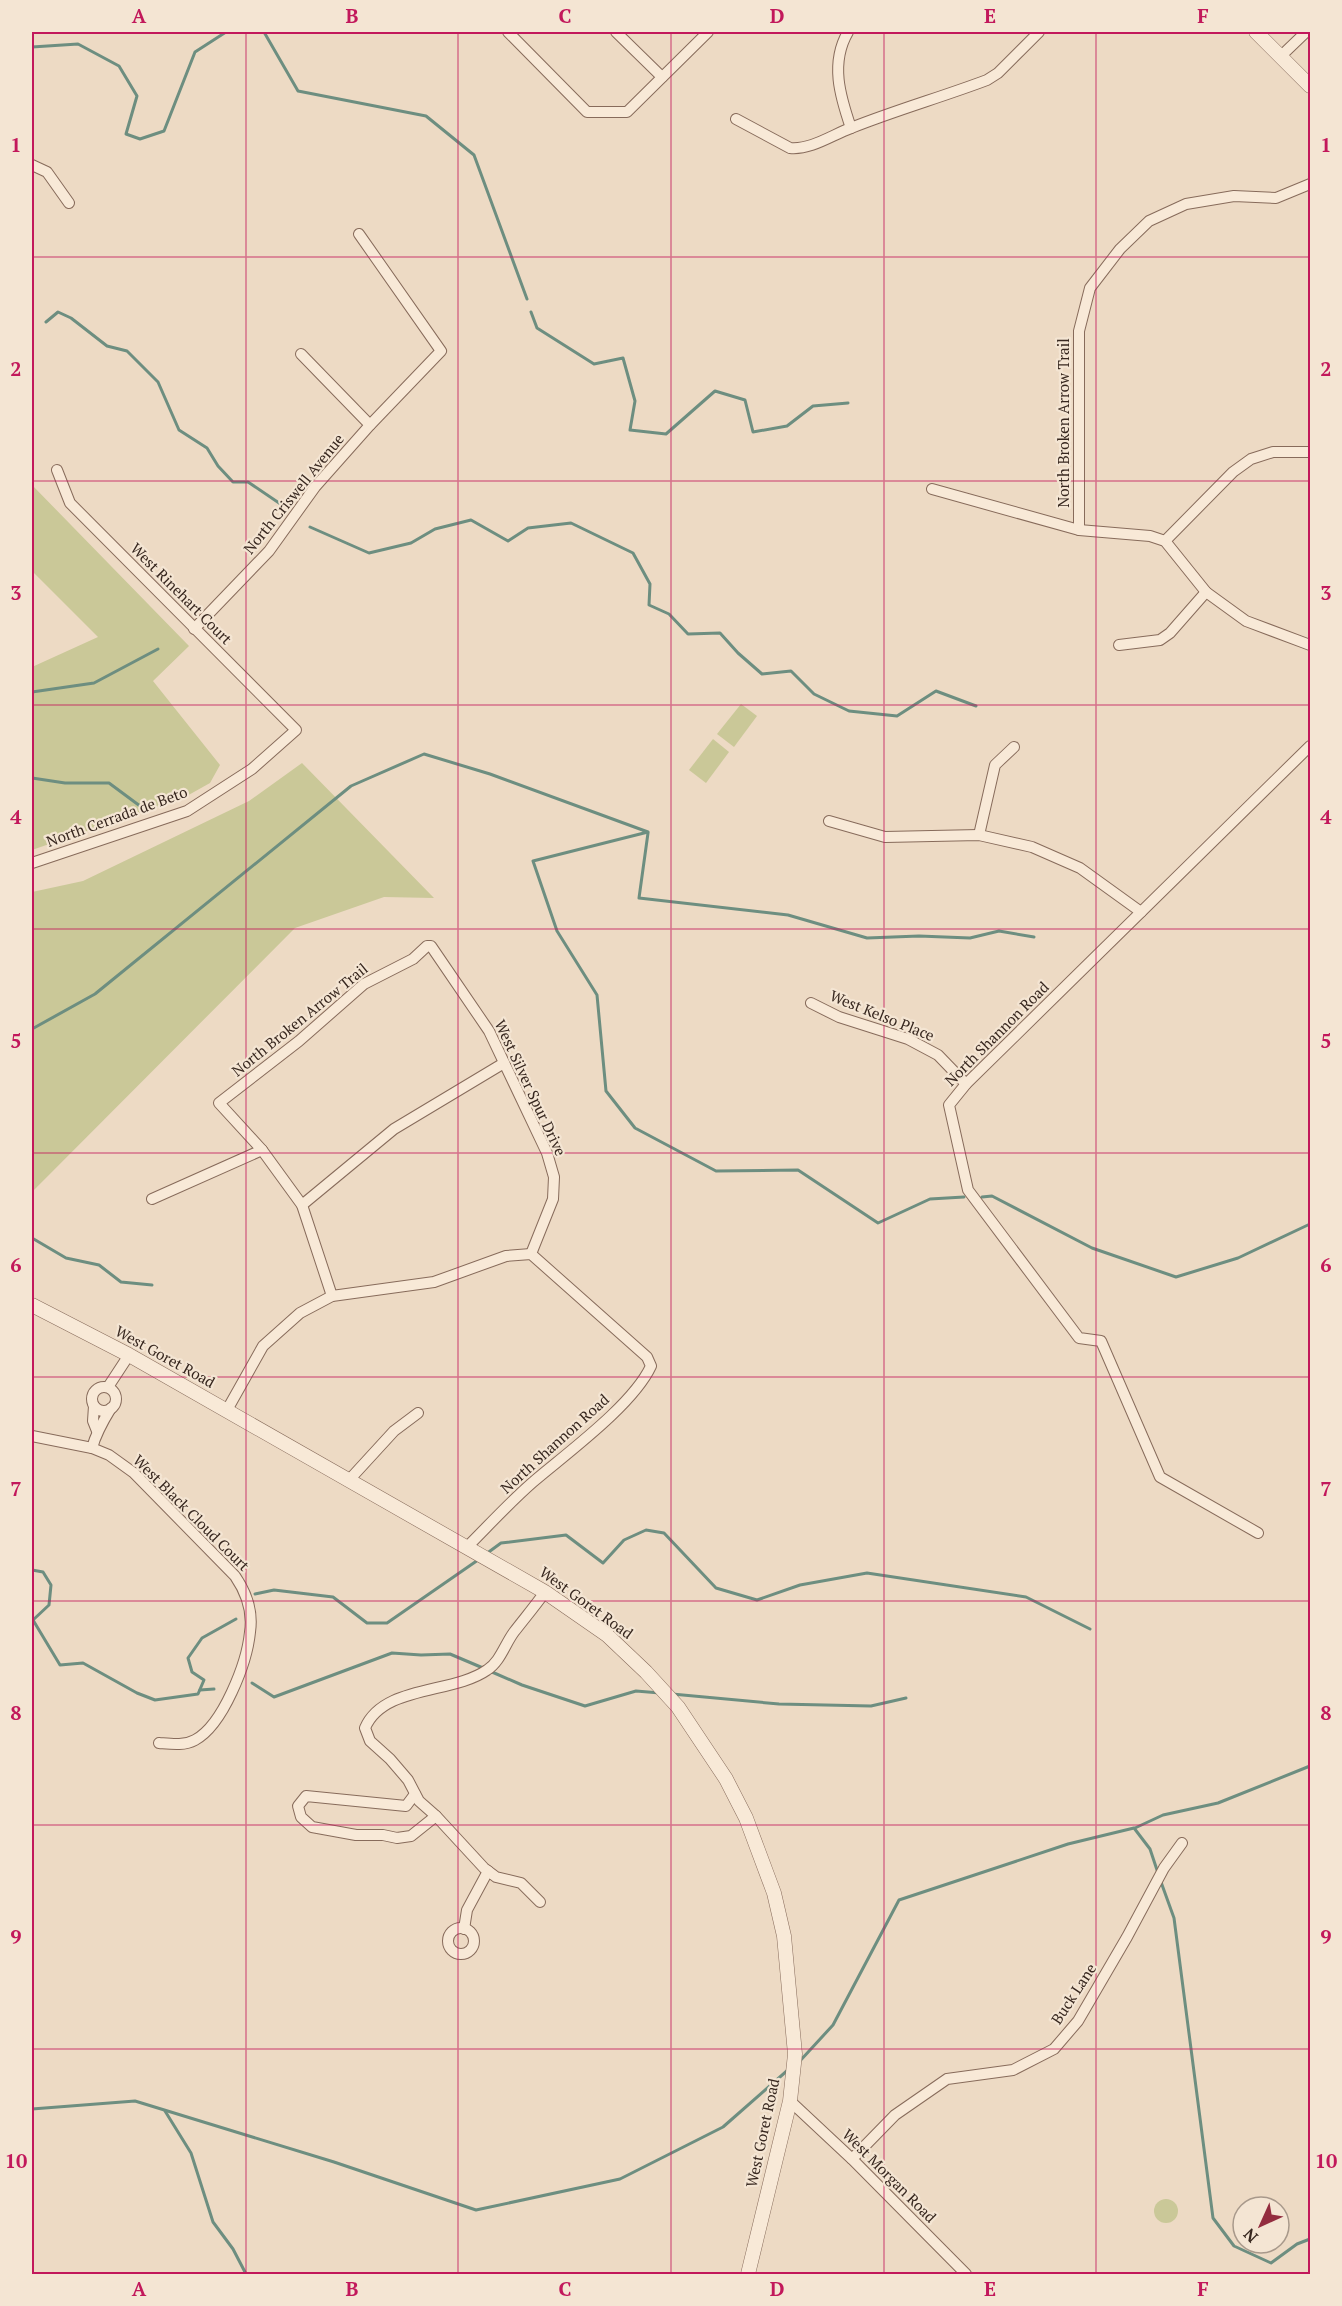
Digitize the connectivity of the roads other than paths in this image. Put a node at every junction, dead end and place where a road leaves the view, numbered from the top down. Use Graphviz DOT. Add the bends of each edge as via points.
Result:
graph roads {
  1 [pos="508,32"];
  2 [pos="616,32"];
  3 [pos="708,32"];
  4 [pos="848,32"];
  5 [pos="1039,32"];
  6 [pos="1256,32"];
  7 [pos="1306,32"];
  8 [pos="1281,56"];
  9 [pos="662,77"];
  10 [pos="1311,86"];
  11 [pos="736,119"];
  12 [pos="851,128"];
  13 [pos="32,165"];
  14 [pos="1311,184"];
  15 [pos="69,203"];
  16 [pos="358,234"];
  17 [pos="301,354"];
  18 [pos="369,425"];
  19 [pos="1311,452"];
  20 [pos="57,470"];
  21 [pos="932,489"];
  22 [pos="1079,530"];
  23 [pos="1165,541"];
  24 [pos="1206,592"];
  25 [pos="194,629"];
  26 [pos="1119,645"];
  27 [pos="1311,645"];
  28 [pos="296,730"];
  29 [pos="1311,746"];
  30 [pos="1014,747"];
  31 [pos="829,821"];
  32 [pos="980,835"];
  33 [pos="32,863"];
  34 [pos="1141,912"];
  35 [pos="431,946"];
  36 [pos="811,1003"];
  37 [pos="504,1063"];
  38 [pos="966,1084"];
  39 [pos="262,1150"];
  40 [pos="152,1199"];
  41 [pos="302,1205"];
  42 [pos="531,1254"];
  43 [pos="332,1296"];
  44 [pos="32,1305"];
  45 [pos="129,1355"];
  46 [pos="108,1387"];
  47 [pos="94,1406"];
  48 [pos="111,1408"];
  49 [pos="227,1410"];
  50 [pos="418,1413"];
  51 [pos="97,1431"];
  52 [pos="32,1436"];
  53 [pos="92,1448"];
  54 [pos="350,1479"];
  55 [pos="1258,1533"];
  56 [pos="467,1547"];
  57 [pos="545,1592"];
  58 [pos="159,1743"];
  59 [pos="415,1794"];
  60 [pos="436,1816"];
  61 [pos="1182,1843"];
  62 [pos="489,1871"];
  63 [pos="540,1902"];
  64 [pos="465,1929"];
  65 [pos="790,2101"];
  66 [pos="852,2159"];
  67 [pos="748,2274"];
  68 [pos="966,2274"];
  1 -- 9 [label="street" via="587,112 627,112"];
  2 -- 9 [label="street"];
  3 -- 9 [label="street"];
  4 -- 12 [label="street" via="838,55 838,79"];
  5 -- 12 [label="street" via="987,80"];
  6 -- 8 [label="street"];
  7 -- 8 [label="street"];
  8 -- 10 [label="street"];
  11 -- 12 [label="street" via="795,149"];
  13 -- 15 [label="street" via="48,172"];
  14 -- 22 [label="street, North Broken Arrow Trail" via="1276,198 1234,196 1186,204 1149,221 1120,249 1090,288 1079,331"];
  16 -- 18 [label="street, North Criswell Avenue" via="441,351"];
  17 -- 18 [label="street"];
  18 -- 25 [label="street, North Criswell Avenue" via="315,488 270,551"];
  19 -- 23 [label="street" via="1273,452 1251,459 1233,472"];
  20 -- 25 [label="street, West Rinehart Court" via="70,503"];
  21 -- 22 [label="street"];
  22 -- 23 [label="street" via="1150,536"];
  23 -- 24 [label="street"];
  24 -- 26 [label="street" via="1160,640"];
  24 -- 27 [label="street" via="1246,621"];
  25 -- 28 [label="street, West Rinehart Court"];
  28 -- 33 [label="street, North Cerrada de Beto" via="252,769 187,811"];
  29 -- 34 [label="street, North Shannon Road"];
  30 -- 32 [label="street" via="995,765"];
  31 -- 32 [label="street" via="885,837"];
  32 -- 34 [label="street" via="1032,847 1080,868"];
  34 -- 38 [label="street, North Shannon Road"];
  35 -- 37 [label="street, West Silver Spur Drive" via="489,1031"];
  35 -- 39 [label="street, North Broken Arrow Trail" via="364,984 219,1103"];
  36 -- 38 [label="street, West Kelso Place" via="938,1055"];
  37 -- 41 [label="street" via="394,1129"];
  37 -- 42 [label="street, West Silver Spur Drive" via="547,1153 554,1177 553,1199"];
  38 -- 55 [label="street, North Shannon Road" via="949,1105 968,1190 1079,1338 1101,1341 1160,1477"];
  39 -- 40 [label="street"];
  39 -- 41 [label="street"];
  41 -- 43 [label="street"];
  42 -- 43 [label="street" via="506,1257 434,1282"];
  42 -- 56 [label="street, North Shannon Road" via="647,1357 651,1366 614,1413 530,1484"];
  43 -- 49 [label="street" via="300,1313 263,1346"];
  44 -- 45 [label="street, West Goret Road"];
  45 -- 46 [label="street"];
  45 -- 49 [label="street, West Goret Road"];
  46 -- 47 [label="street" via="100,1387 92,1394"];
  46 -- 48 [label="street" via="116,1398"];
  47 -- 48 [label="street" via="102,1411"];
  47 -- 51 [label="street"];
  48 -- 51 [label="street"];
  49 -- 54 [label="street, West Goret Road"];
  50 -- 54 [label="street" via="394,1431"];
  51 -- 53 [label="street"];
  52 -- 53 [label="street, West Black Cloud Court"];
  53 -- 58 [label="street, West Black Cloud Court" via="134,1473 235,1576 245,1591 250,1613 250,1632 222,1713 195,1741 179,1745"];
  54 -- 56 [label="street, West Goret Road"];
  56 -- 57 [label="street, West Goret Road"];
  57 -- 59 [label="street" via="490,1669 467,1681 423,1690 370,1717 365,1728 370,1741 402,1773"];
  57 -- 65 [label="street, West Goret Road" via="607,1635 678,1707 746,1818 774,1893 784,1936 795,2054"];
  59 -- 60 [label="street"];
  59 -- 60 [label="street" via="406,1806 306,1796 298,1806 301,1817 312,1827 397,1838 411,1836"];
  60 -- 62 [label="street"];
  61 -- 66 [label="street, Buck Lane" via="1078,2021 1054,2049 1013,2070 947,2079 895,2115"];
  62 -- 63 [label="street" via="496,1877 522,1883"];
  62 -- 64 [label="street" via="467,1911"];
  65 -- 66 [label="street, West Morgan Road"];
  65 -- 67 [label="street, West Goret Road"];
  66 -- 68 [label="street, West Morgan Road"];
}
